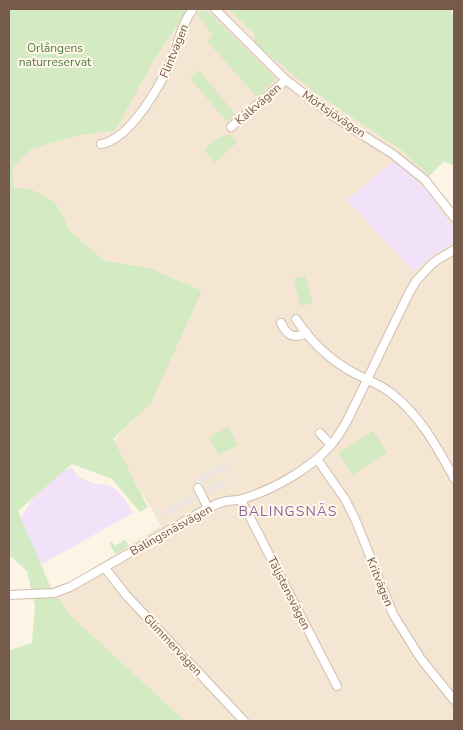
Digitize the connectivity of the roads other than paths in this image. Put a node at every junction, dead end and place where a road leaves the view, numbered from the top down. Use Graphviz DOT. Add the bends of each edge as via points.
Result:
graph roads {
  1 [pos="194,9"];
  2 [pos="215,9"];
  3 [pos="286,80"];
  4 [pos="231,127"];
  5 [pos="101,144"];
  6 [pos="454,217"];
  7 [pos="454,250"];
  8 [pos="296,319"];
  9 [pos="281,323"];
  10 [pos="307,333"];
  11 [pos="367,379"];
  12 [pos="320,432"];
  13 [pos="331,445"];
  14 [pos="317,459"];
  15 [pos="454,478"];
  16 [pos="198,488"];
  17 [pos="241,500"];
  18 [pos="208,508"];
  19 [pos="105,568"];
  20 [pos="9,595"];
  21 [pos="336,686"];
  22 [pos="454,700"];
  23 [pos="244,721"];
  1 -- 5 [label="street, Flintvägen" via="184,24 157,96 118,137"];
  2 -- 3 [label="street, Mörtsjövägen"];
  3 -- 4 [label="street, Kalkvägen"];
  3 -- 6 [label="street, Mörtsjövägen" via="426,180"];
  7 -- 11 [label="street, Balingsnäsvägen" via="437,260 416,281"];
  8 -- 10 [label="street"];
  9 -- 10 [label="street" via="290,335"];
  10 -- 11 [label="street" via="335,361"];
  11 -- 13 [label="street, Balingsnäsvägen"];
  11 -- 15 [label="street" via="385,388 414,413"];
  12 -- 13 [label="street"];
  13 -- 14 [label="street, Balingsnäsvägen"];
  14 -- 17 [label="street, Balingsnäsvägen" via="279,484"];
  14 -- 22 [label="street, Kritvägen" via="356,521 393,614 421,659"];
  16 -- 18 [label="street"];
  17 -- 18 [label="street, Balingsnäsvägen"];
  17 -- 21 [label="street, Täljstensvägen"];
  18 -- 19 [label="street, Balingsnäsvägen"];
  19 -- 20 [label="street, Balingsnäsvägen" via="54,593"];
  19 -- 23 [label="street, Glimmervägen" via="126,595"];
}
